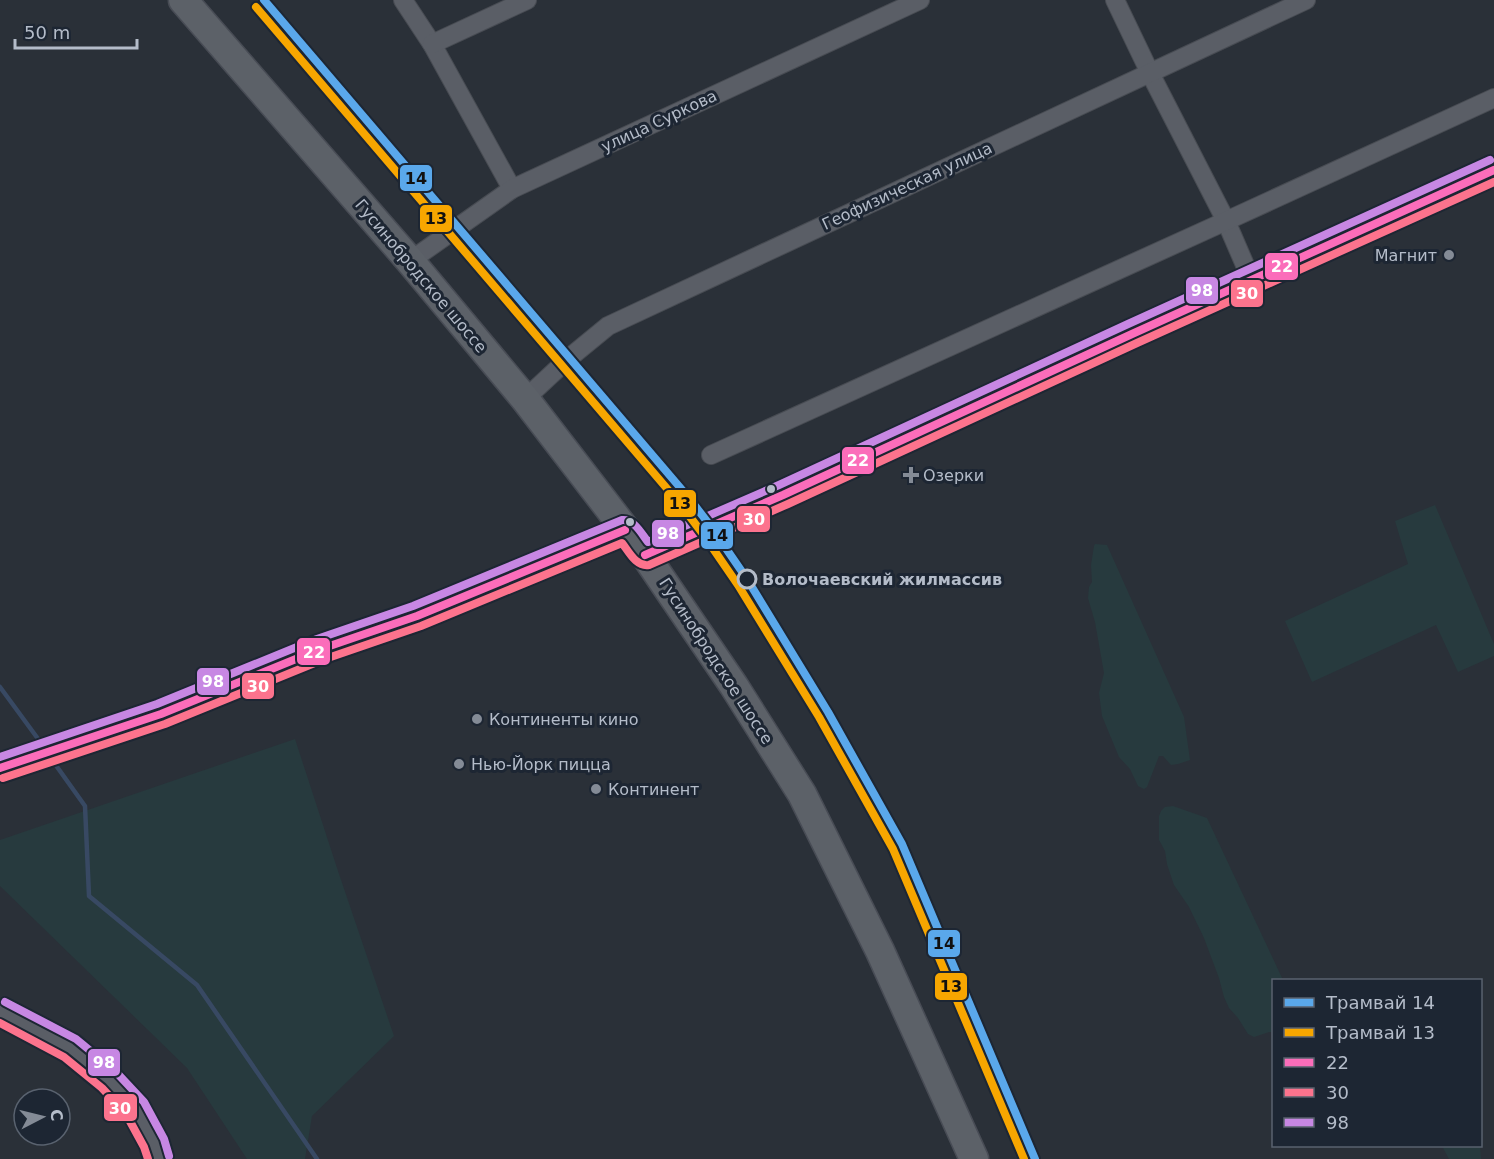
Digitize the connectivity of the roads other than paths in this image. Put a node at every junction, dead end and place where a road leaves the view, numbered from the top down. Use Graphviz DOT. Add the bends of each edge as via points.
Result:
graph roads {
  1 [pos="183,0"];
  2 [pos="403,0"];
  3 [pos="527,0"];
  4 [pos="920,0"];
  5 [pos="1115,0"];
  6 [pos="1306,0"];
  7 [pos="432,44"];
  8 [pos="1150,73"];
  9 [pos="1494,98"];
  10 [pos="1494,170"];
  11 [pos="512,189"];
  12 [pos="1226,221"];
  13 [pos="410,261"];
  14 [pos="1251,279"];
  15 [pos="525,399"];
  16 [pos="711,455"];
  17 [pos="625,530"];
  18 [pos="645,555"];
  19 [pos="0,768"];
  20 [pos="0,1011"];
  21 [pos="159,1159"];
  22 [pos="974,1159"];
  1 -- 13 [label="main road, Гусинобродское шоссе"];
  2 -- 7 [label="street"];
  3 -- 7 [label="street"];
  4 -- 11 [label="street, улица Суркова"];
  5 -- 8 [label="street"];
  6 -- 8 [label="street, Геофизическая улица"];
  7 -- 11 [label="street"];
  8 -- 12 [label="street"];
  8 -- 15 [label="street, Геофизическая улица" via="608,326"];
  9 -- 12 [label="street"];
  10 -- 14 [label="main road"];
  11 -- 13 [label="street, улица Суркова"];
  12 -- 14 [label="street"];
  12 -- 16 [label="street"];
  13 -- 15 [label="main road, Гусинобродское шоссе"];
  14 -- 18 [label="main road" via="810,484"];
  15 -- 17 [label="main road, Гусинобродское шоссе"];
  17 -- 18 [label="main road, Гусинобродское шоссе"];
  17 -- 19 [label="street" via="417,616 318,650 161,714"];
  18 -- 22 [label="main road, Гусинобродское шоссе" via="802,794 880,951"];
  20 -- 21 [label="street" via="70,1048 109,1080 135,1108"];
}
